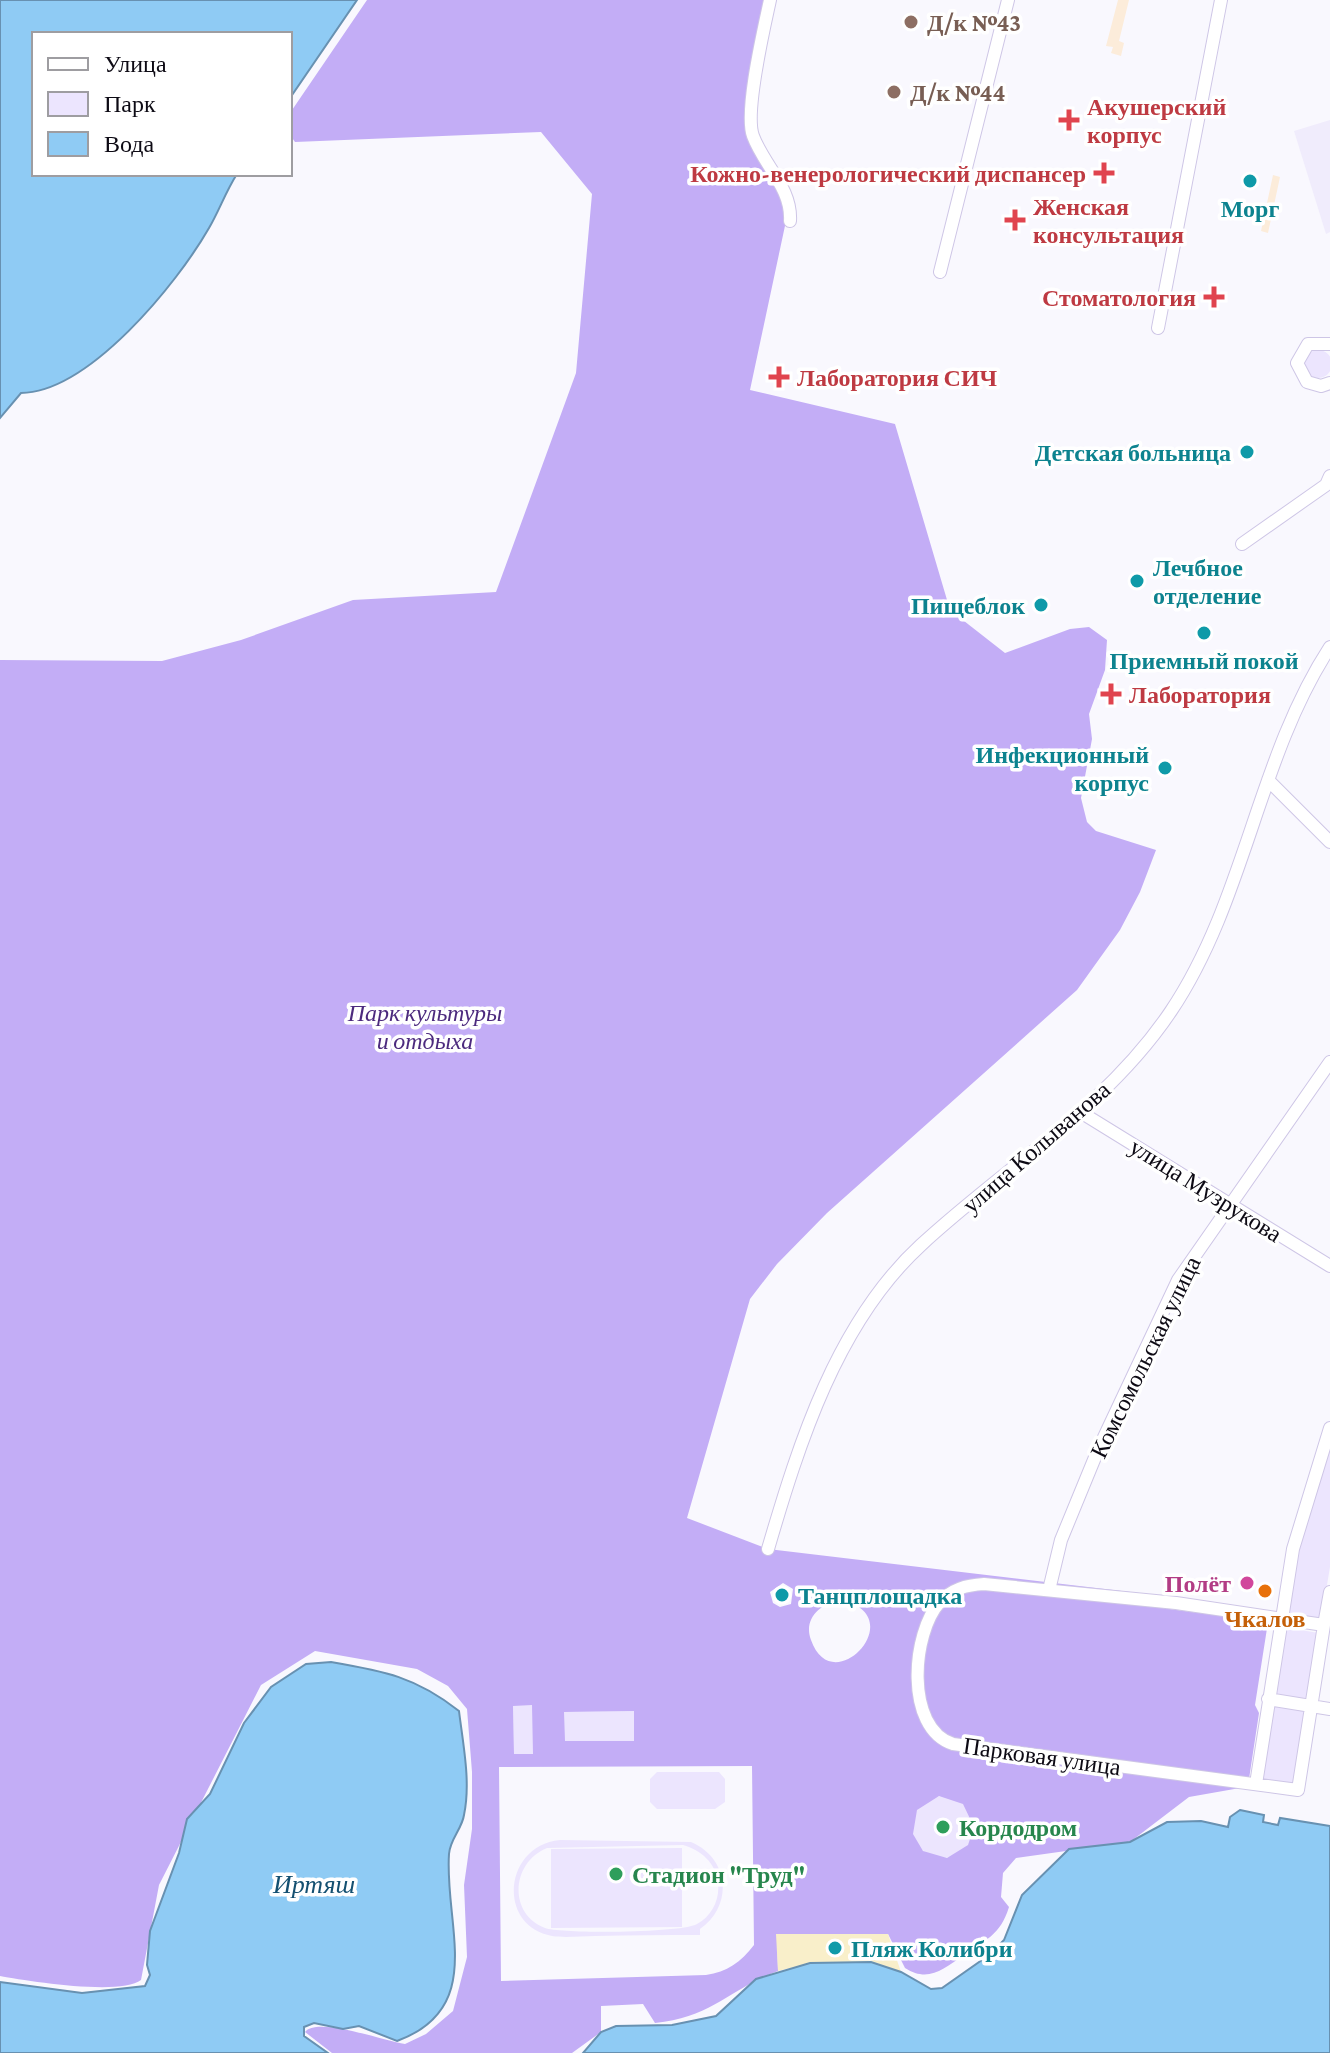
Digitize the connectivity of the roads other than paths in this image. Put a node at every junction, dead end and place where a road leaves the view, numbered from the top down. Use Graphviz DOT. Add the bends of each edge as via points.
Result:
graph roads {
  1 [pos="770,0"];
  2 [pos="1008,0"];
  3 [pos="1221,0"];
  4 [pos="790,221"];
  5 [pos="940,272"];
  6 [pos="1158,328"];
  7 [pos="1330,344"];
  8 [pos="1329,385"];
  9 [pos="1330,476"];
  10 [pos="1242,544"];
  11 [pos="1330,647"];
  12 [pos="1268,780"];
  13 [pos="1330,842"];
  14 [pos="1330,1062"];
  15 [pos="1082,1113"];
  16 [pos="1228,1204"];
  17 [pos="1330,1266"];
  18 [pos="1330,1428"];
  19 [pos="768,1549"];
  20 [pos="1049,1590"];
  21 [pos="1330,1592"];
  22 [pos="1280,1618"];
  23 [pos="1324,1625"];
  24 [pos="1268,1699"];
  25 [pos="1311,1706"];
  26 [pos="1330,1709"];
  27 [pos="1256,1784"];
  1 -- 4 [label="street" via="750,120 760,151 791,204"];
  2 -- 5 [label="street"];
  3 -- 6 [label="street"];
  7 -- 8 [label="street" via="1308,344 1297,363 1307,382"];
  9 -- 10 [label="street" via="1326,485"];
  11 -- 12 [label="street, улица Колыванова" via="1299,703"];
  12 -- 13 [label="street"];
  12 -- 15 [label="street, улица Колыванова" via="1198,969 1153,1037"];
  14 -- 16 [label="street, Комсомольская улица"];
  15 -- 16 [label="street, улица Музрукова"];
  15 -- 19 [label="street, улица Колыванова" via="920,1246 884,1288 826,1386"];
  16 -- 17 [label="street, улица Музрукова"];
  16 -- 20 [label="street, Комсомольская улица" via="1178,1280 1098,1450 1061,1540"];
  18 -- 22 [label="street" via="1303,1510"];
  20 -- 22 [label="street, Парковая улица"];
  20 -- 27 [label="street, Парковая улица" via="984,1584 950,1593 928,1619 916,1685 921,1711 937,1735 953,1744"];
  21 -- 23 [label="street"];
  22 -- 23 [label="street, Парковая улица"];
  22 -- 24 [label="street"];
  23 -- 25 [label="street"];
  24 -- 25 [label="street"];
  24 -- 27 [label="street"];
  25 -- 26 [label="street"];
  25 -- 27 [label="street, Парковая улица" via="1298,1790"];
}
